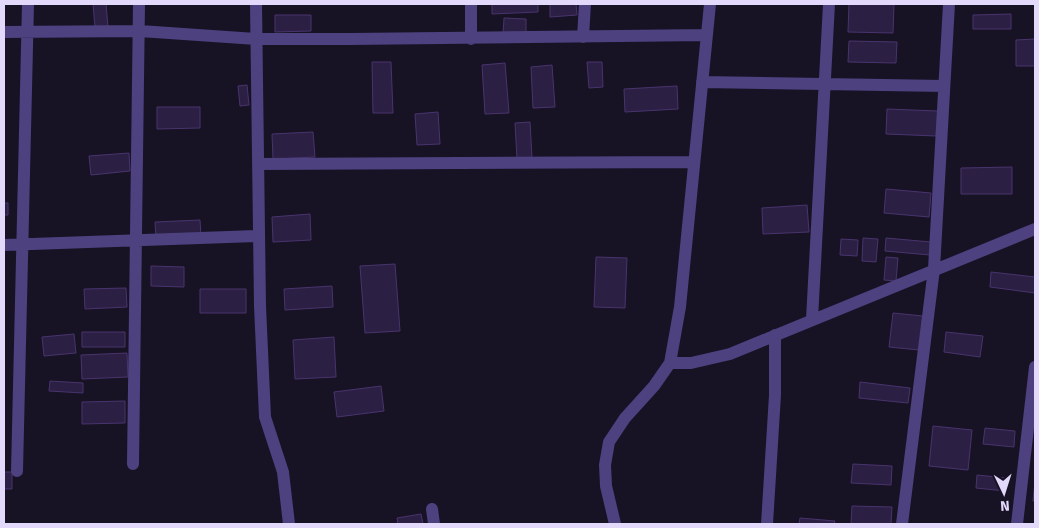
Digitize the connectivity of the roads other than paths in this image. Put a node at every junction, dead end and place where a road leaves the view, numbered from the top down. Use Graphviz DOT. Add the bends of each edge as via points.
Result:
graph roads {
  1 [pos="28,4"];
  2 [pos="139,4"];
  3 [pos="256,4"];
  4 [pos="471,4"];
  5 [pos="585,4"];
  6 [pos="710,4"];
  7 [pos="829,4"];
  8 [pos="949,4"];
  9 [pos="140,31"];
  10 [pos="4,32"];
  11 [pos="28,32"];
  12 [pos="707,35"];
  13 [pos="583,36"];
  14 [pos="471,38"];
  15 [pos="257,39"];
  16 [pos="702,82"];
  17 [pos="826,84"];
  18 [pos="944,86"];
  19 [pos="694,162"];
  20 [pos="258,164"];
  21 [pos="1035,229"];
  22 [pos="259,236"];
  23 [pos="136,239"];
  24 [pos="4,245"];
  25 [pos="23,245"];
  26 [pos="934,269"];
  27 [pos="812,319"];
  28 [pos="775,335"];
  29 [pos="670,363"];
  30 [pos="1035,367"];
  31 [pos="133,464"];
  32 [pos="17,471"];
  33 [pos="432,509"];
  34 [pos="288,524"];
  35 [pos="434,524"];
  36 [pos="615,524"];
  37 [pos="767,524"];
  38 [pos="902,524"];
  39 [pos="1016,524"];
  1 -- 11 [label="street"];
  2 -- 9 [label="street"];
  3 -- 15 [label="street"];
  4 -- 14 [label="street"];
  5 -- 13 [label="street"];
  6 -- 12 [label="street"];
  7 -- 17 [label="street"];
  8 -- 18 [label="street"];
  9 -- 11 [label="street"];
  9 -- 15 [label="street"];
  9 -- 23 [label="street"];
  10 -- 11 [label="street"];
  11 -- 25 [label="street"];
  12 -- 13 [label="street"];
  12 -- 16 [label="street"];
  13 -- 14 [label="street"];
  14 -- 15 [label="street"];
  15 -- 20 [label="street"];
  16 -- 17 [label="street"];
  16 -- 19 [label="street"];
  17 -- 18 [label="street"];
  17 -- 27 [label="street"];
  18 -- 26 [label="street"];
  19 -- 20 [label="street"];
  19 -- 29 [label="street" via="680,307"];
  20 -- 22 [label="street"];
  21 -- 26 [label="street"];
  22 -- 23 [label="street"];
  22 -- 34 [label="street" via="265,417 283,472"];
  23 -- 25 [label="street"];
  23 -- 31 [label="street"];
  24 -- 25 [label="street"];
  25 -- 32 [label="street"];
  26 -- 27 [label="street"];
  26 -- 38 [label="street"];
  27 -- 28 [label="street"];
  28 -- 29 [label="street" via="710,360"];
  28 -- 37 [label="street" via="776,395"];
  29 -- 36 [label="street" via="609,442 606,486"];
  30 -- 39 [label="street"];
  33 -- 35 [label="street"];
}
